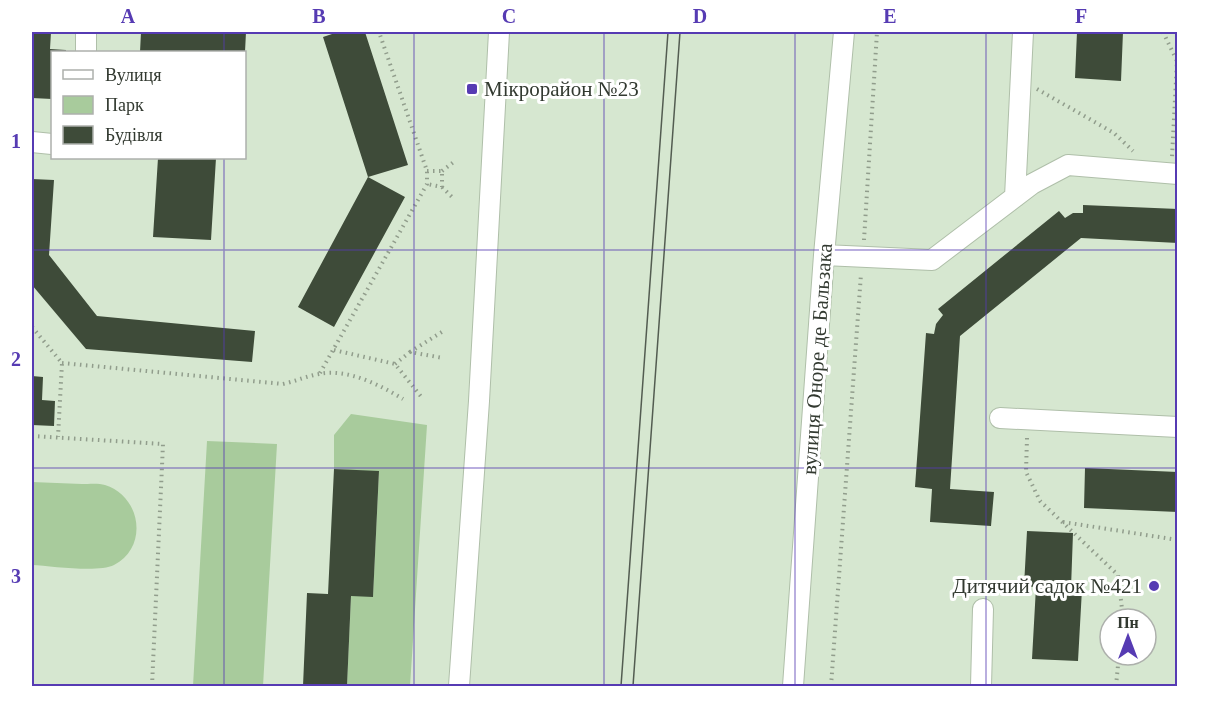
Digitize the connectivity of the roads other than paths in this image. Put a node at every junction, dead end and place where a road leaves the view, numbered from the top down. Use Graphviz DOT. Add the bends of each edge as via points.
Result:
graph roads {
  1 [pos="86,32"];
  2 [pos="499,32"];
  3 [pos="844,32"];
  4 [pos="1023,32"];
  5 [pos="86,51"];
  6 [pos="32,142"];
  7 [pos="51,144"];
  8 [pos="1168,173"];
  9 [pos="1015,197"];
  10 [pos="824,255"];
  11 [pos="1000,418"];
  12 [pos="1178,427"];
  13 [pos="983,609"];
  14 [pos="459,687"];
  15 [pos="793,687"];
  16 [pos="981,687"];
  1 -- 5 [label="street"];
  2 -- 14 [label="street"];
  3 -- 10 [label="street, вулиця Оноре де Бальзака"];
  4 -- 9 [label="street"];
  6 -- 7 [label="street"];
  8 -- 9 [label="street" via="1068,165"];
  9 -- 10 [label="street" via="932,260"];
  10 -- 15 [label="street, вулиця Оноре де Бальзака"];
  11 -- 12 [label="street"];
  13 -- 16 [label="street"];
}
